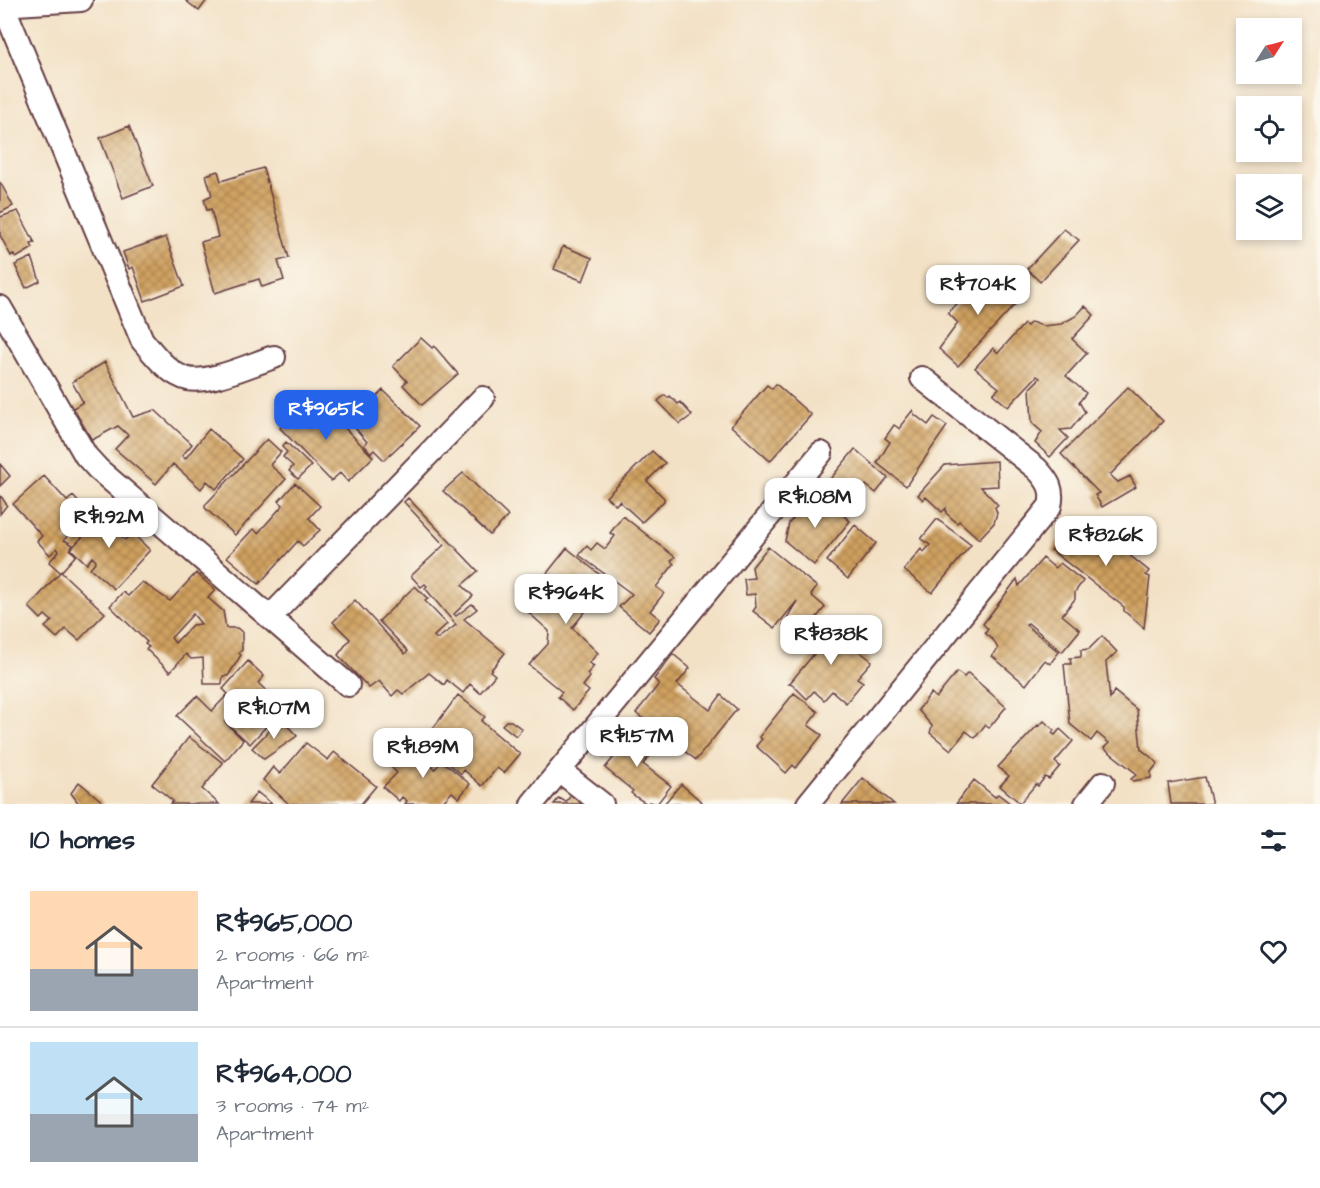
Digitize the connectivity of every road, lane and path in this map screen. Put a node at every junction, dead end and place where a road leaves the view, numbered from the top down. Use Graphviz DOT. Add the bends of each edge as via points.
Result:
graph roads {
  1 [pos="81,0"];
  2 [pos="2,5"];
  3 [pos="0,307"];
  4 [pos="274,357"];
  5 [pos="922,378"];
  6 [pos="483,398"];
  7 [pos="821,453"];
  8 [pos="270,617"];
  9 [pos="348,685"];
  10 [pos="560,771"];
  11 [pos="1103,783"];
  12 [pos="532,804"];
  13 [pos="602,804"];
  14 [pos="808,804"];
  15 [pos="1086,804"];
  1 -- 2 [label="street"];
  2 -- 4 [label="street" via="142,340 173,372 186,379 200,380"];
  3 -- 8 [label="street" via="86,456"];
  5 -- 14 [label="street" via="1037,469 1053,494 1050,506"];
  6 -- 8 [label="street"];
  7 -- 10 [label="street"];
  8 -- 9 [label="street"];
  10 -- 12 [label="street"];
  10 -- 13 [label="street"];
  11 -- 15 [label="street"];
}
